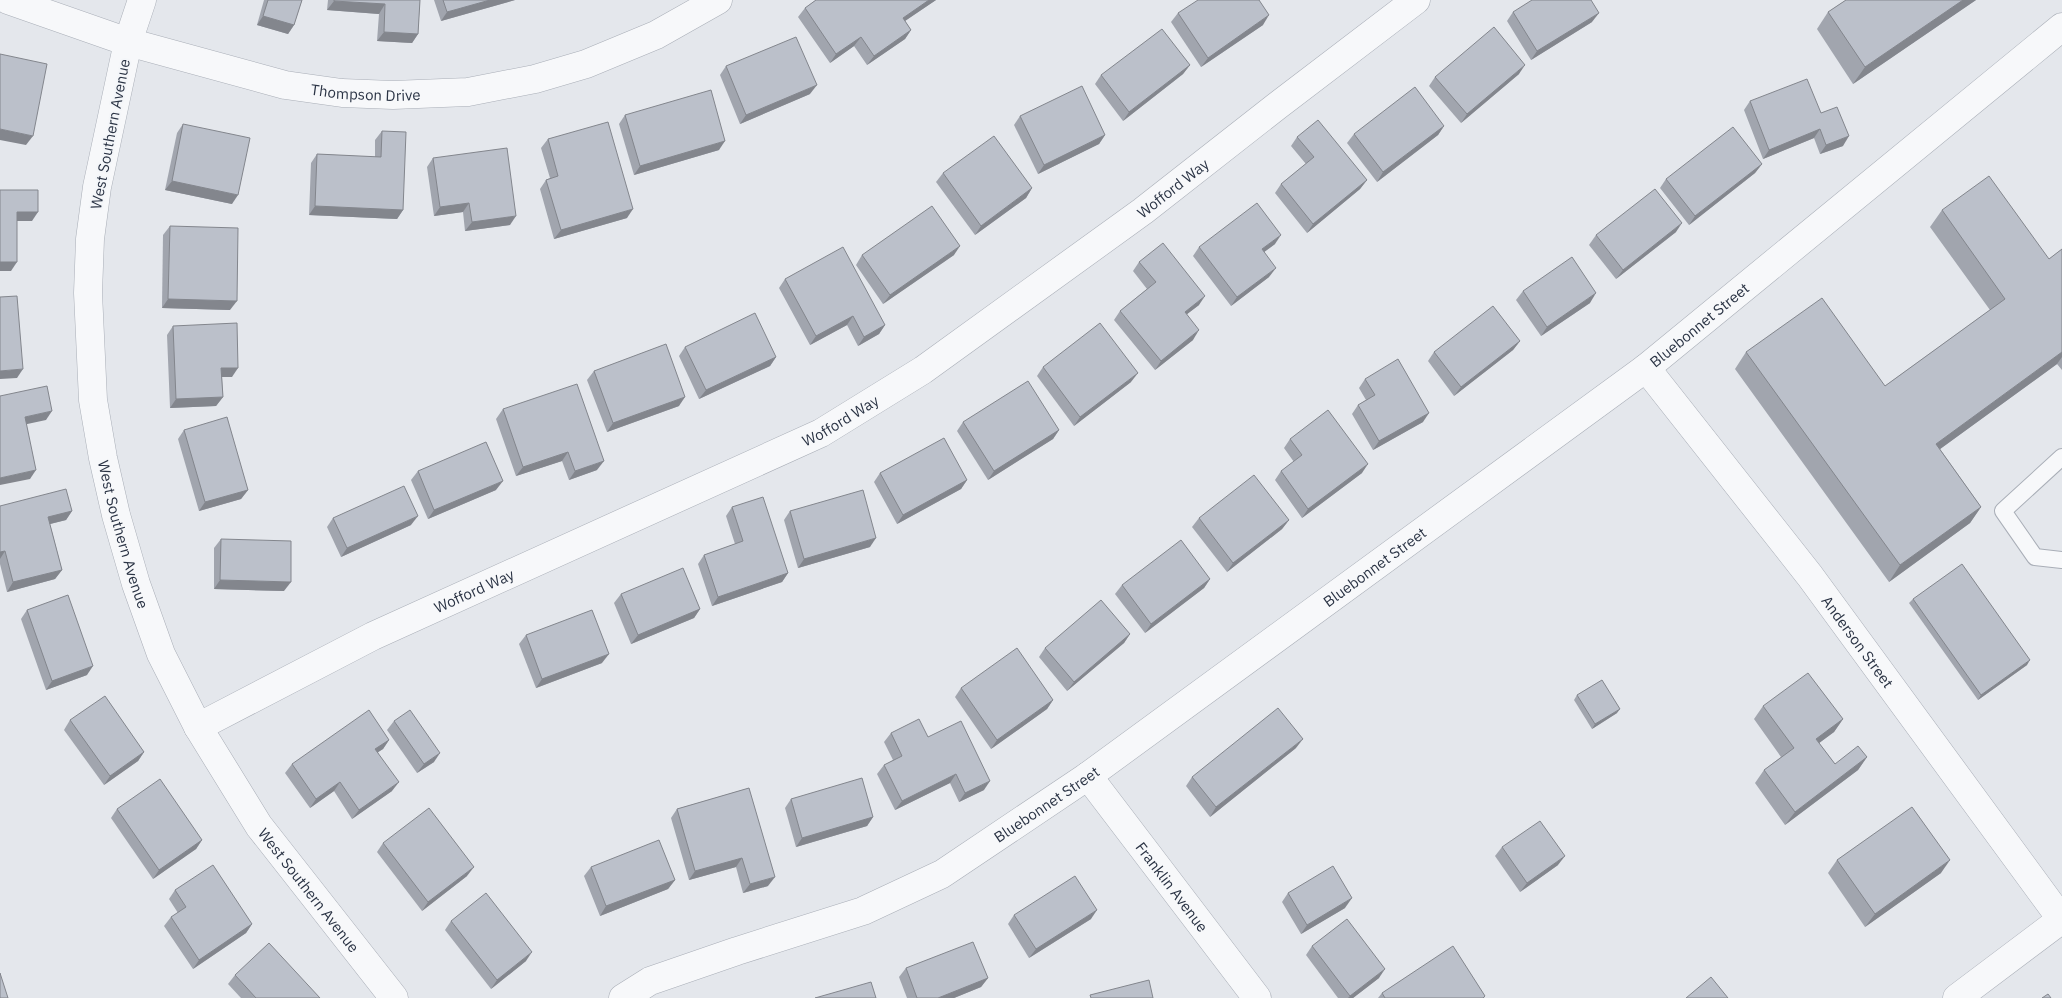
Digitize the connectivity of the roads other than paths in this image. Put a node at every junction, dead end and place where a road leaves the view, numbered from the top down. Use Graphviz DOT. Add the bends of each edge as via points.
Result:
graph roads {
  1 [pos="8,0"];
  2 [pos="142,0"];
  3 [pos="718,0"];
  4 [pos="1416,0"];
  5 [pos="2062,27"];
  6 [pos="128,42"];
  7 [pos="1646,368"];
  8 [pos="2062,457"];
  9 [pos="2062,560"];
  10 [pos="198,727"];
  11 [pos="1088,776"];
  12 [pos="2062,920"];
  13 [pos="394,998"];
  14 [pos="623,998"];
  15 [pos="1256,998"];
  16 [pos="1957,998"];
  1 -- 6 [label="street, Thompson Drive"];
  2 -- 6 [label="street, West Southern Avenue"];
  3 -- 6 [label="street, Thompson Drive" via="656,35 586,64 535,80 468,92 393,95 342,93 286,85"];
  4 -- 10 [label="street, Wofford Way" via="1143,211 923,370 821,433 373,636"];
  5 -- 7 [label="street, Bluebonnet Street"];
  6 -- 10 [label="street, West Southern Avenue" via="97,187 90,239 88,293 93,400 116,515 136,584 161,654"];
  7 -- 11 [label="street, Bluebonnet Street"];
  7 -- 12 [label="street, Anderson Street" via="1810,576"];
  8 -- 9 [label="lane" via="2003,511 2035,557"];
  10 -- 13 [label="street, West Southern Avenue" via="259,826"];
  11 -- 14 [label="street, Bluebonnet Street" via="942,874 863,911 650,981"];
  11 -- 15 [label="street, Franklin Avenue"];
  12 -- 16 [label="street"];
}
